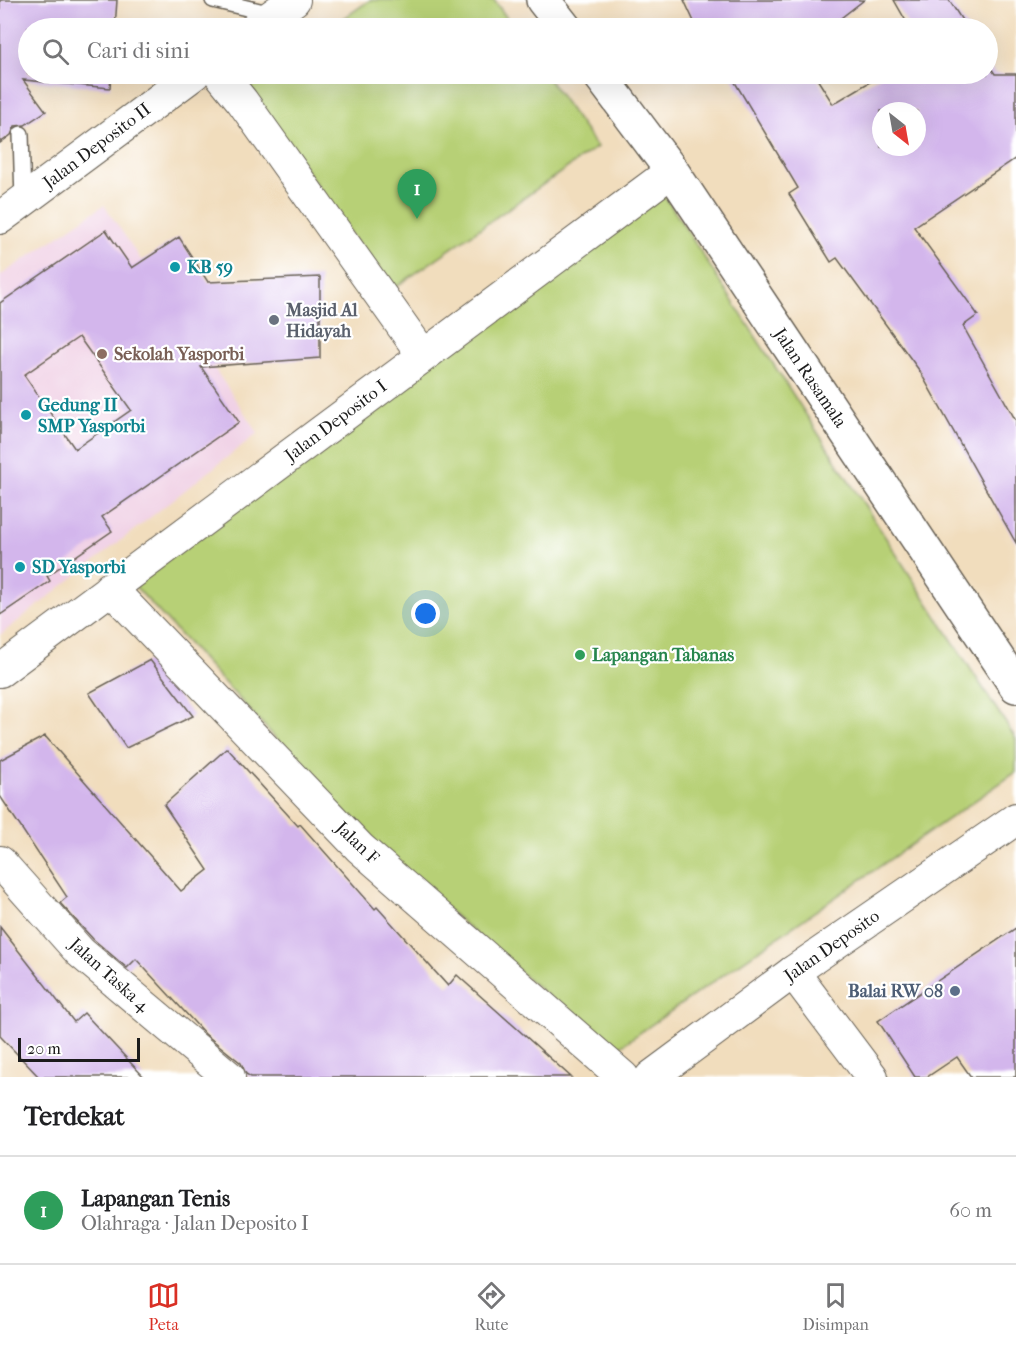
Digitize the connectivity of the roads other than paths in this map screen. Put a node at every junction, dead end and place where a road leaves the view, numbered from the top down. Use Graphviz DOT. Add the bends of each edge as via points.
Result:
graph roads {
  1 [pos="213,0"];
  2 [pos="543,0"];
  3 [pos="275,14"];
  4 [pos="557,18"];
  5 [pos="181,84"];
  6 [pos="228,84"];
  7 [pos="606,84"];
  8 [pos="21,134"];
  9 [pos="672,171"];
  10 [pos="11,210"];
  11 [pos="423,356"];
  12 [pos="110,588"];
  13 [pos="0,671"];
  14 [pos="1016,686"];
  15 [pos="1016,819"];
  16 [pos="0,862"];
  17 [pos="793,972"];
  18 [pos="229,1077"];
  19 [pos="623,1077"];
  20 [pos="651,1077"];
  21 [pos="872,1077"];
  1 -- 3 [label="lane"];
  2 -- 4 [label="street"];
  5 -- 10 [label="street, Jalan Deposito II"];
  6 -- 11 [label="street"];
  7 -- 9 [label="street, Jalan Rasamala"];
  8 -- 10 [label="lane"];
  9 -- 11 [label="street, Jalan Deposito I"];
  9 -- 14 [label="street, Jalan Rasamala"];
  11 -- 12 [label="street, Jalan Deposito I"];
  12 -- 13 [label="street, Jalan Deposito I"];
  12 -- 19 [label="street, Jalan F" via="360,848"];
  15 -- 17 [label="street, Jalan Deposito"];
  16 -- 18 [label="street, Jalan Taska 4" via="80,952"];
  17 -- 20 [label="street, Jalan Deposito"];
  17 -- 21 [label="street"];
}
